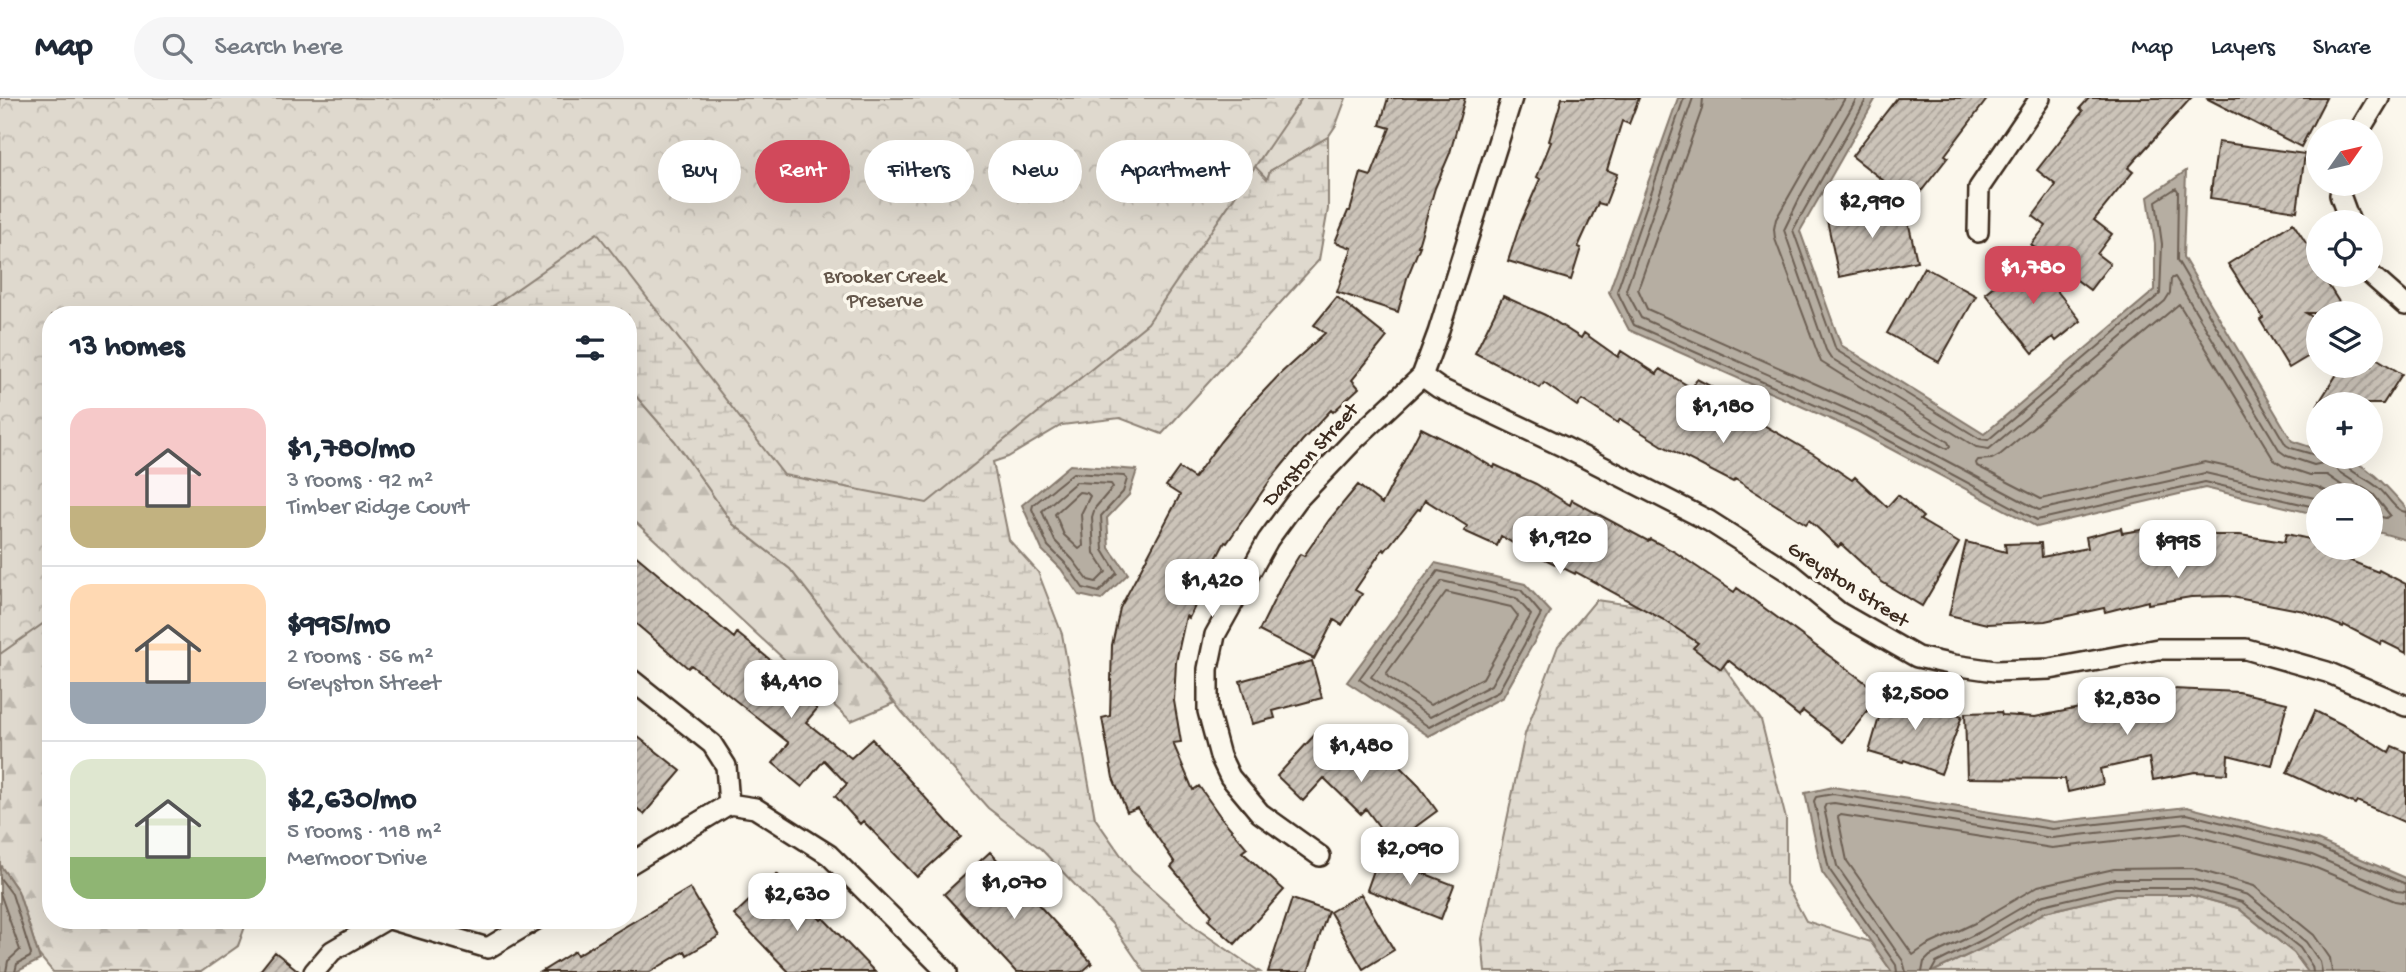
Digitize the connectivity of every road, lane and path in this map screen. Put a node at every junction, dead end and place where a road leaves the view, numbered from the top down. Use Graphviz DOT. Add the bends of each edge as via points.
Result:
graph roads {
  1 [pos="1512,98"];
  2 [pos="2040,98"];
  3 [pos="2379,98"];
  4 [pos="2366,119"];
  5 [pos="1978,232"];
  6 [pos="2383,286"];
  7 [pos="2405,305"];
  8 [pos="1422,376"];
  9 [pos="637,684"];
  10 [pos="2406,706"];
  11 [pos="729,804"];
  12 [pos="1321,856"];
  13 [pos="637,859"];
  14 [pos="369,929"];
  15 [pos="424,929"];
  16 [pos="520,929"];
  17 [pos="314,972"];
  18 [pos="947,972"];
  1 -- 8 [label="street, Darston Street"];
  2 -- 5 [label="street" via="1979,188"];
  3 -- 4 [label="street"];
  6 -- 7 [label="street"];
  8 -- 10 [label="street, Greyston Street" via="1709,521 1792,574 1840,613 1917,657 1995,671 2050,669 2158,649 2246,649 2327,672"];
  8 -- 12 [label="street, Darston Street" via="1298,499 1268,540 1215,635 1208,669 1208,711 1230,777 1260,813"];
  9 -- 11 [label="street" via="712,744 726,766"];
  11 -- 13 [label="street"];
  11 -- 18 [label="street" via="755,808 829,855"];
  14 -- 17 [label="street" via="331,951"];
  15 -- 16 [label="street" via="488,948"];
}
